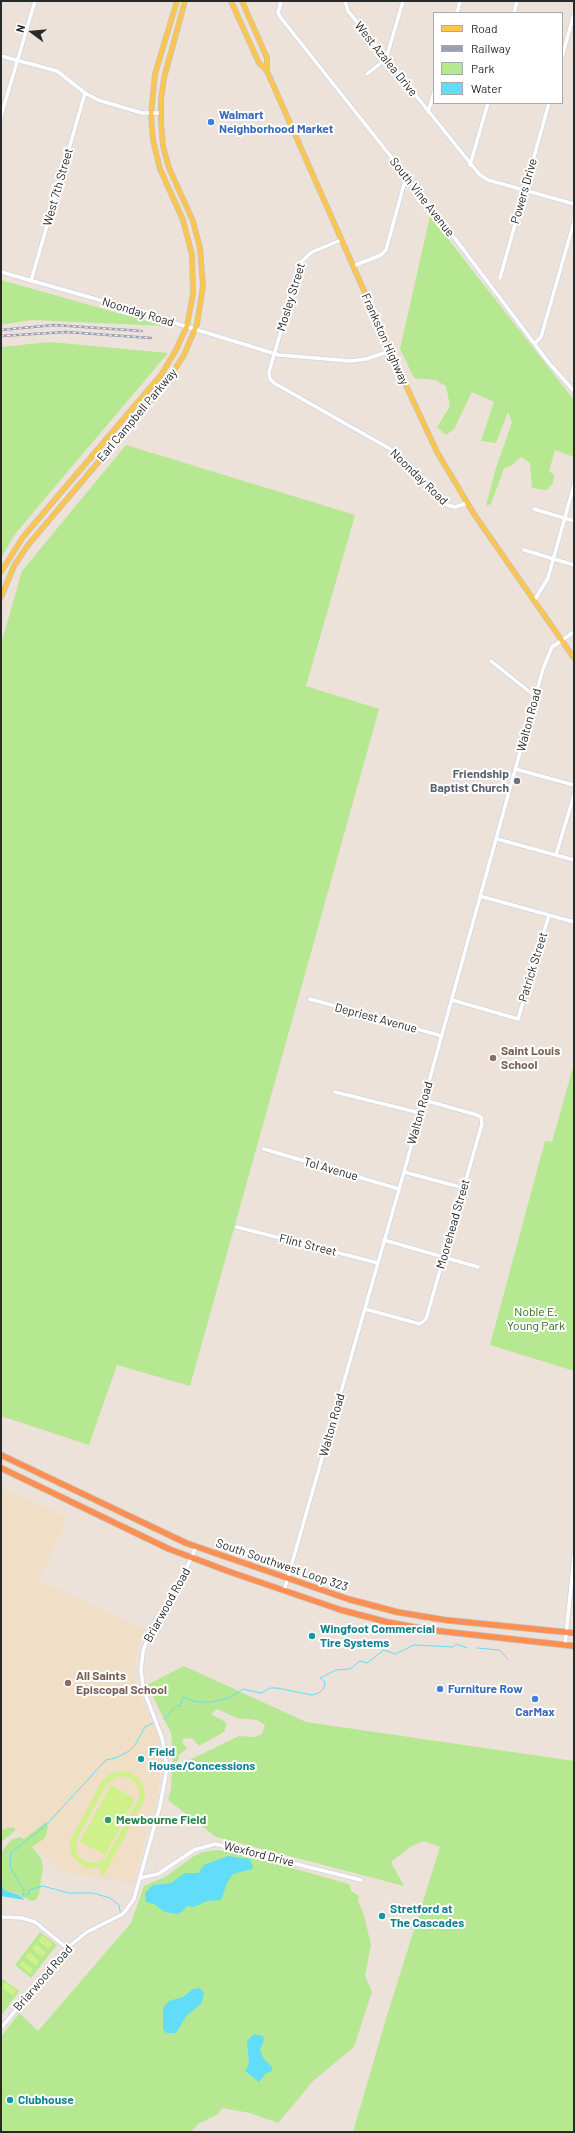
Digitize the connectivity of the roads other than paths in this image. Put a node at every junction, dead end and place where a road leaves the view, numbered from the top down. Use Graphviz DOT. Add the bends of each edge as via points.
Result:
graph roads {
  1 [pos="35,1"];
  2 [pos="177,1"];
  3 [pos="185,1"];
  4 [pos="232,1"];
  5 [pos="242,1"];
  6 [pos="281,1"];
  7 [pos="345,1"];
  8 [pos="403,1"];
  9 [pos="460,1"];
  10 [pos="517,1"];
  11 [pos="457,12"];
  12 [pos="514,12"];
  13 [pos="574,14"];
  14 [pos="172,16"];
  15 [pos="180,18"];
  16 [pos="168,32"];
  17 [pos="176,34"];
  18 [pos="165,42"];
  19 [pos="173,44"];
  20 [pos="563,53"];
  21 [pos="1,56"];
  22 [pos="386,59"];
  23 [pos="18,60"];
  24 [pos="157,68"];
  25 [pos="166,70"];
  26 [pos="267,71"];
  27 [pos="367,74"];
  28 [pos="85,93"];
  29 [pos="433,95"];
  30 [pos="488,104"];
  31 [pos="549,104"];
  32 [pos="428,112"];
  33 [pos="160,113"];
  34 [pos="151,114"];
  35 [pos="1,116"];
  36 [pos="470,165"];
  37 [pos="406,176"];
  38 [pos="524,190"];
  39 [pos="574,204"];
  40 [pos="188,211"];
  41 [pos="180,215"];
  42 [pos="574,222"];
  43 [pos="341,240"];
  44 [pos="353,266"];
  45 [pos="1,272"];
  46 [pos="500,278"];
  47 [pos="31,281"];
  48 [pos="187,326"];
  49 [pos="195,329"];
  50 [pos="534,343"];
  51 [pos="390,351"];
  52 [pos="274,354"];
  53 [pos="574,391"];
  54 [pos="574,485"];
  55 [pos="467,503"];
  56 [pos="534,509"];
  57 [pos="564,519"];
  58 [pos="574,521"];
  59 [pos="524,550"];
  60 [pos="554,559"];
  61 [pos="574,565"];
  62 [pos="1,572"];
  63 [pos="1,593"];
  64 [pos="534,602"];
  65 [pos="574,632"];
  66 [pos="561,640"];
  67 [pos="574,658"];
  68 [pos="491,661"];
  69 [pos="536,697"];
  70 [pos="516,769"];
  71 [pos="574,785"];
  72 [pos="574,795"];
  73 [pos="496,839"];
  74 [pos="556,855"];
  75 [pos="574,860"];
  76 [pos="480,896"];
  77 [pos="549,915"];
  78 [pos="574,922"];
  79 [pos="310,999"];
  80 [pos="452,1000"];
  81 [pos="442,1036"];
  82 [pos="335,1092"];
  83 [pos="424,1100"];
  84 [pos="420,1113"];
  85 [pos="264,1149"];
  86 [pos="404,1172"];
  87 [pos="464,1188"];
  88 [pos="399,1189"];
  89 [pos="237,1227"];
  90 [pos="384,1240"];
  91 [pos="444,1257"];
  92 [pos="378,1263"];
  93 [pos="478,1267"];
  94 [pos="365,1309"];
  95 [pos="1,1456"];
  96 [pos="1,1468"];
  97 [pos="196,1547"];
  98 [pos="574,1557"];
  99 [pos="192,1558"];
  100 [pos="288,1579"];
  101 [pos="284,1591"];
  102 [pos="566,1632"];
  103 [pos="574,1633"];
  104 [pos="565,1645"];
  105 [pos="574,1646"];
  106 [pos="140,1878"];
  107 [pos="361,1880"];
  108 [pos="1,1917"];
  109 [pos="67,1948"];
  110 [pos="1,2028"];
  1 -- 23 [label="street"];
  2 -- 14 [label="main road, Earl Campbell Parkway"];
  3 -- 15 [label="main road, Earl Campbell Parkway"];
  4 -- 26 [label="main road, Frankston Highway" via="259,63"];
  5 -- 26 [label="main road" via="268,58"];
  6 -- 37 [label="street, South Vine Avenue" via="278,13 281,18"];
  7 -- 22 [label="street, West Azalea Drive" via="351,15"];
  8 -- 22 [label="street"];
  9 -- 11 [label="street"];
  10 -- 12 [label="street"];
  13 -- 20 [label="street"];
  14 -- 15 [label="main road"];
  14 -- 16 [label="main road, Earl Campbell Parkway"];
  15 -- 17 [label="main road, Earl Campbell Parkway"];
  16 -- 17 [label="main road"];
  16 -- 18 [label="main road, Earl Campbell Parkway"];
  17 -- 19 [label="main road, Earl Campbell Parkway"];
  18 -- 19 [label="main road"];
  18 -- 24 [label="main road, Earl Campbell Parkway"];
  19 -- 25 [label="main road, Earl Campbell Parkway"];
  21 -- 23 [label="street"];
  22 -- 27 [label="street"];
  22 -- 32 [label="street, West Azalea Drive"];
  23 -- 28 [label="street" via="60,73"];
  23 -- 35 [label="street"];
  24 -- 25 [label="main road"];
  24 -- 34 [label="main road, Earl Campbell Parkway"];
  25 -- 33 [label="main road, Earl Campbell Parkway"];
  26 -- 43 [label="main road, Frankston Highway"];
  28 -- 34 [label="street" via="100,101"];
  28 -- 47 [label="street, West 7th Street"];
  29 -- 32 [label="street"];
  30 -- 36 [label="street"];
  31 -- 38 [label="street, Powers Drive"];
  32 -- 36 [label="street, West Azalea Drive"];
  33 -- 34 [label="street"];
  33 -- 40 [label="main road, Earl Campbell Parkway" via="166,157"];
  34 -- 41 [label="main road, Earl Campbell Parkway" via="153,140 160,168"];
  36 -- 38 [label="street, West Azalea Drive" via="488,180"];
  37 -- 44 [label="street" via="386,250"];
  37 -- 50 [label="street, South Vine Avenue"];
  38 -- 39 [label="street, West Azalea Drive"];
  38 -- 46 [label="street, Powers Drive"];
  40 -- 41 [label="main road"];
  40 -- 49 [label="main road, Earl Campbell Parkway" via="198,239 203,273 202,299"];
  41 -- 48 [label="main road, Earl Campbell Parkway" via="189,240 194,270"];
  42 -- 50 [label="street" via="541,337"];
  43 -- 44 [label="main road, Frankston Highway"];
  43 -- 52 [label="street, Mosley Street" via="312,252 301,262"];
  44 -- 51 [label="main road, Frankston Highway"];
  45 -- 47 [label="street, Noonday Road"];
  47 -- 48 [label="street, Noonday Road"];
  48 -- 49 [label="street, Noonday Road"];
  48 -- 62 [label="main road, Earl Campbell Parkway" via="161,375 23,537"];
  49 -- 52 [label="street, Noonday Road"];
  49 -- 63 [label="main road, Earl Campbell Parkway" via="184,355 168,380 28,545"];
  50 -- 53 [label="street, South Vine Avenue"];
  51 -- 52 [label="street, Noonday Road" via="350,361"];
  51 -- 55 [label="main road, Frankston Highway" via="430,437"];
  52 -- 55 [label="street, Noonday Road" via="269,372 273,382 392,450 414,468 447,505 455,507"];
  54 -- 57 [label="street"];
  55 -- 64 [label="main road, Frankston Highway"];
  56 -- 57 [label="street"];
  57 -- 58 [label="street"];
  57 -- 60 [label="street"];
  59 -- 60 [label="street"];
  60 -- 61 [label="street"];
  60 -- 64 [label="street" via="546,584"];
  64 -- 66 [label="main road, Frankston Highway"];
  65 -- 66 [label="street, Walton Road"];
  66 -- 67 [label="main road, Frankston Highway"];
  66 -- 69 [label="street, Walton Road" via="549,651"];
  68 -- 69 [label="street"];
  69 -- 70 [label="street, Walton Road"];
  70 -- 71 [label="street"];
  70 -- 73 [label="street, Walton Road"];
  72 -- 74 [label="street"];
  73 -- 74 [label="street"];
  73 -- 76 [label="street, Walton Road"];
  74 -- 75 [label="street"];
  76 -- 77 [label="street"];
  76 -- 80 [label="street, Walton Road"];
  77 -- 78 [label="street"];
  77 -- 80 [label="street, Patrick Street" via="518,1019"];
  79 -- 81 [label="street, Depriest Avenue"];
  80 -- 81 [label="street, Walton Road"];
  81 -- 83 [label="street, Walton Road"];
  82 -- 84 [label="street"];
  83 -- 84 [label="street, Walton Road"];
  83 -- 87 [label="street, Moorehead Street" via="481,1117 482,1124"];
  84 -- 86 [label="street, Walton Road"];
  85 -- 88 [label="street, Tol Avenue"];
  86 -- 87 [label="street"];
  86 -- 88 [label="street, Walton Road"];
  87 -- 91 [label="street, Moorehead Street"];
  88 -- 90 [label="street, Walton Road"];
  89 -- 92 [label="street, Flint Street"];
  90 -- 91 [label="street"];
  90 -- 92 [label="street, Walton Road"];
  91 -- 93 [label="street"];
  91 -- 94 [label="street, Moorehead Street" via="423,1324 415,1324"];
  92 -- 94 [label="street, Walton Road"];
  94 -- 100 [label="street, Walton Road"];
  95 -- 97 [label="highway, South Southwest Loop 323"];
  96 -- 99 [label="highway, South Southwest Loop 323"];
  97 -- 99 [label="street, Briarwood Road"];
  97 -- 100 [label="highway, South Southwest Loop 323"];
  98 -- 102 [label="street"];
  99 -- 101 [label="highway, South Southwest Loop 323"];
  99 -- 106 [label="street, Briarwood Road" via="152,1627 142,1657 143,1688 162,1738 167,1768 160,1806"];
  100 -- 101 [label="street, Walton Road"];
  100 -- 102 [label="highway, South Southwest Loop 323" via="348,1599 409,1614 459,1622"];
  101 -- 104 [label="highway, South Southwest Loop 323" via="341,1610 409,1627"];
  102 -- 103 [label="highway, South Southwest Loop 323"];
  102 -- 104 [label="street"];
  104 -- 105 [label="highway, South Southwest Loop 323"];
  106 -- 107 [label="street, Wexford Drive" via="158,1874 194,1850 215,1844"];
  106 -- 109 [label="street, Briarwood Road" via="134,1899 126,1912 87,1932"];
  108 -- 109 [label="street" via="36,1922"];
  109 -- 110 [label="street, Briarwood Road"];
}
